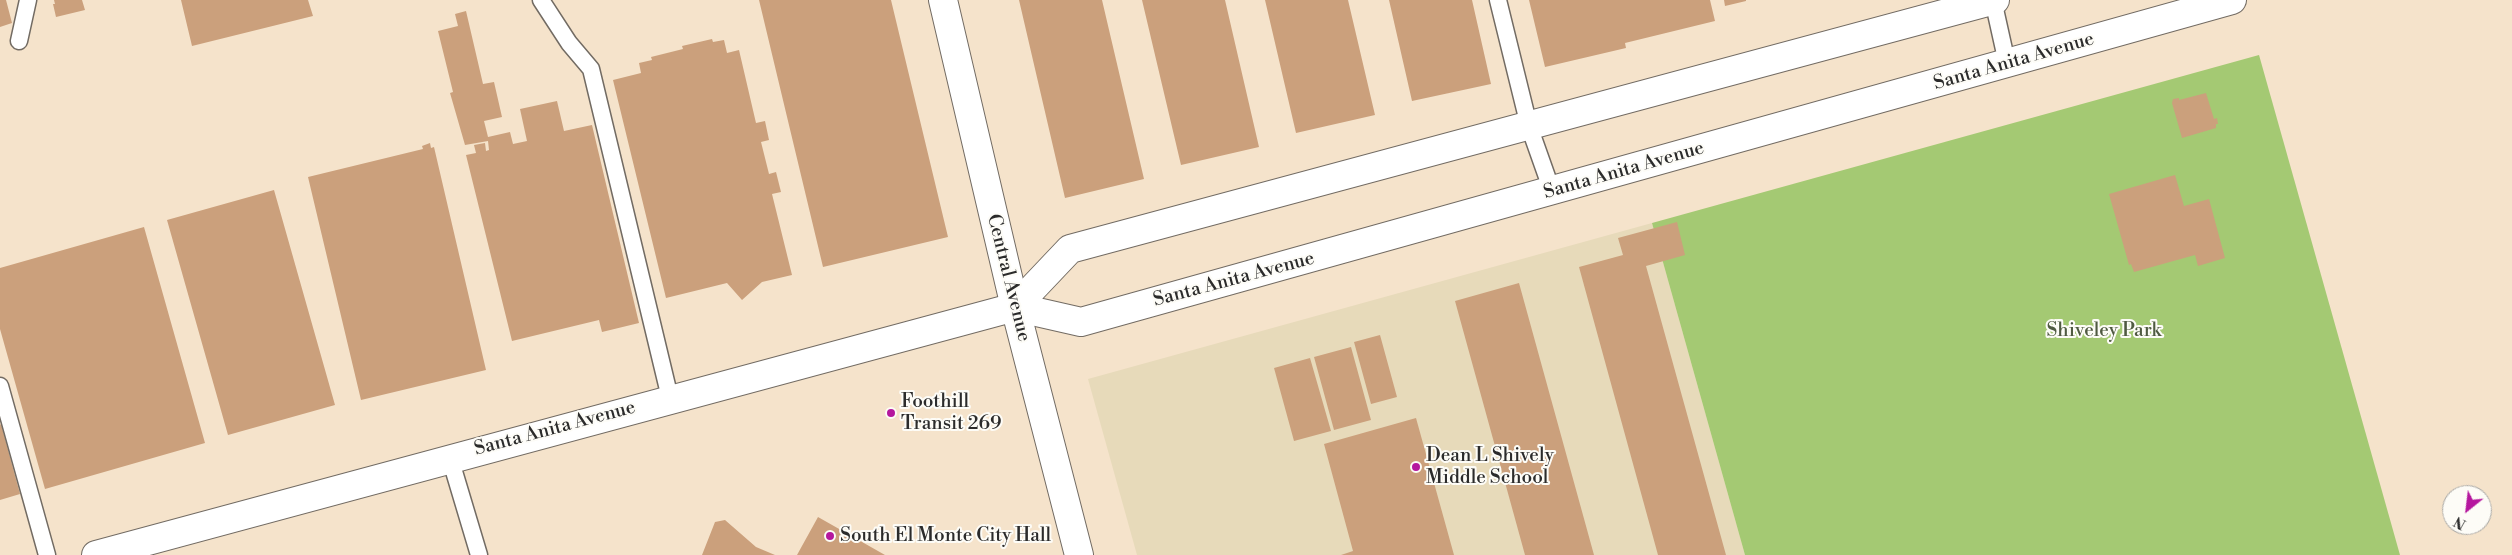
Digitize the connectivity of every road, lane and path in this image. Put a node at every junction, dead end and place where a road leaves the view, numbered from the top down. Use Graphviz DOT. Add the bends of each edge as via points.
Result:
graph roads {
  1 [pos="28,0"];
  2 [pos="541,0"];
  3 [pos="943,0"];
  4 [pos="1498,0"];
  5 [pos="1994,0"];
  6 [pos="2232,0"];
  7 [pos="19,41"];
  8 [pos="2007,63"];
  9 [pos="1528,126"];
  10 [pos="1552,191"];
  11 [pos="1015,307"];
  12 [pos="0,386"];
  13 [pos="670,398"];
  14 [pos="450,458"];
  15 [pos="47,555"];
  16 [pos="96,555"];
  17 [pos="479,555"];
  18 [pos="1079,555"];
  1 -- 7 [label="lane"];
  2 -- 13 [label="lane" via="591,70"];
  3 -- 11 [label="main road, Central Avenue"];
  4 -- 9 [label="lane"];
  5 -- 8 [label="lane"];
  5 -- 9 [label="main road"];
  6 -- 8 [label="main road, Santa Anita Avenue"];
  8 -- 10 [label="main road, Santa Anita Avenue"];
  9 -- 10 [label="lane"];
  9 -- 11 [label="main road" via="1070,249"];
  10 -- 11 [label="main road, Santa Anita Avenue" via="1081,322"];
  11 -- 13 [label="main road, Santa Anita Avenue"];
  11 -- 18 [label="main road, Central Avenue"];
  12 -- 15 [label="lane"];
  13 -- 14 [label="main road, Santa Anita Avenue"];
  14 -- 16 [label="main road, Santa Anita Avenue"];
  14 -- 17 [label="lane"];
}
